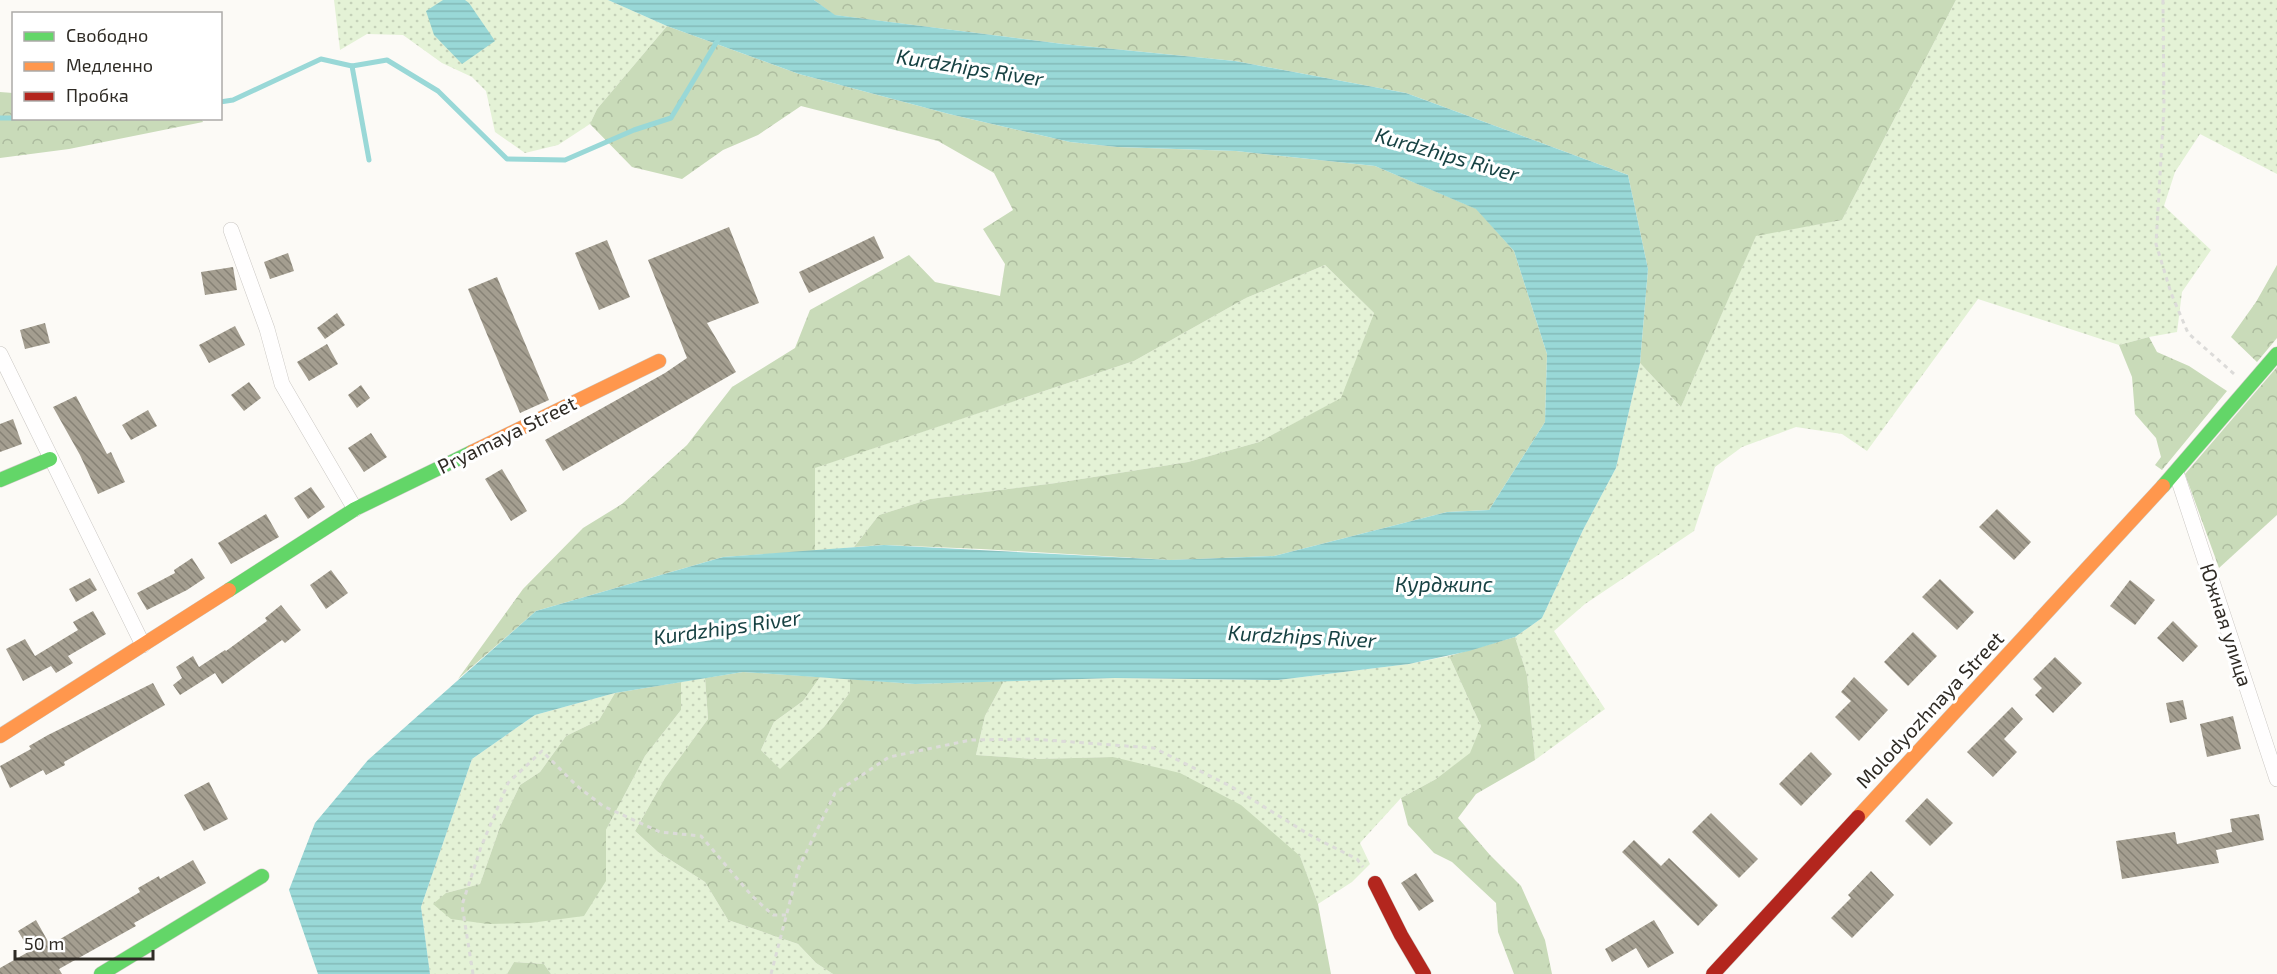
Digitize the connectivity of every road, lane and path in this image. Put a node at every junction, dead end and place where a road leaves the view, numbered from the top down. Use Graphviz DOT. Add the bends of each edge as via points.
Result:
graph roads {
  1 [pos="2163,0"];
  2 [pos="231,230"];
  3 [pos="0,354"];
  4 [pos="2277,354"];
  5 [pos="659,361"];
  6 [pos="2249,387"];
  7 [pos="50,459"];
  8 [pos="2176,472"];
  9 [pos="0,480"];
  10 [pos="355,509"];
  11 [pos="143,645"];
  12 [pos="0,736"];
  13 [pos="2277,779"];
  14 [pos="262,876"];
  15 [pos="1375,883"];
  16 [pos="786,915"];
  17 [pos="101,974"];
  18 [pos="473,974"];
  19 [pos="771,974"];
  20 [pos="1424,974"];
  21 [pos="1713,974"];
  1 -- 6 [label="path" via="2164,107 2156,244 2188,333"];
  2 -- 10 [label="street" via="267,329 282,384"];
  3 -- 7 [label="street"];
  4 -- 6 [label="street, Molodyozhnaya Street"];
  5 -- 10 [label="street, Pryamaya Street"];
  6 -- 8 [label="street, Molodyozhnaya Street"];
  7 -- 9 [label="street"];
  7 -- 11 [label="street"];
  8 -- 13 [label="street, Южная улица"];
  8 -- 21 [label="street, Molodyozhnaya Street"];
  10 -- 11 [label="street, Pryamaya Street"];
  11 -- 12 [label="street, Pryamaya Street"];
  14 -- 17 [label="street"];
  15 -- 16 [label="path" via="1357,859 1232,787 1154,748 1032,739 971,740 890,757 835,793 799,867"];
  15 -- 20 [label="street"];
  16 -- 18 [label="path" via="773,915 752,896 700,836 660,832 603,806 542,751 508,783 462,905"];
  16 -- 19 [label="path"];
}
